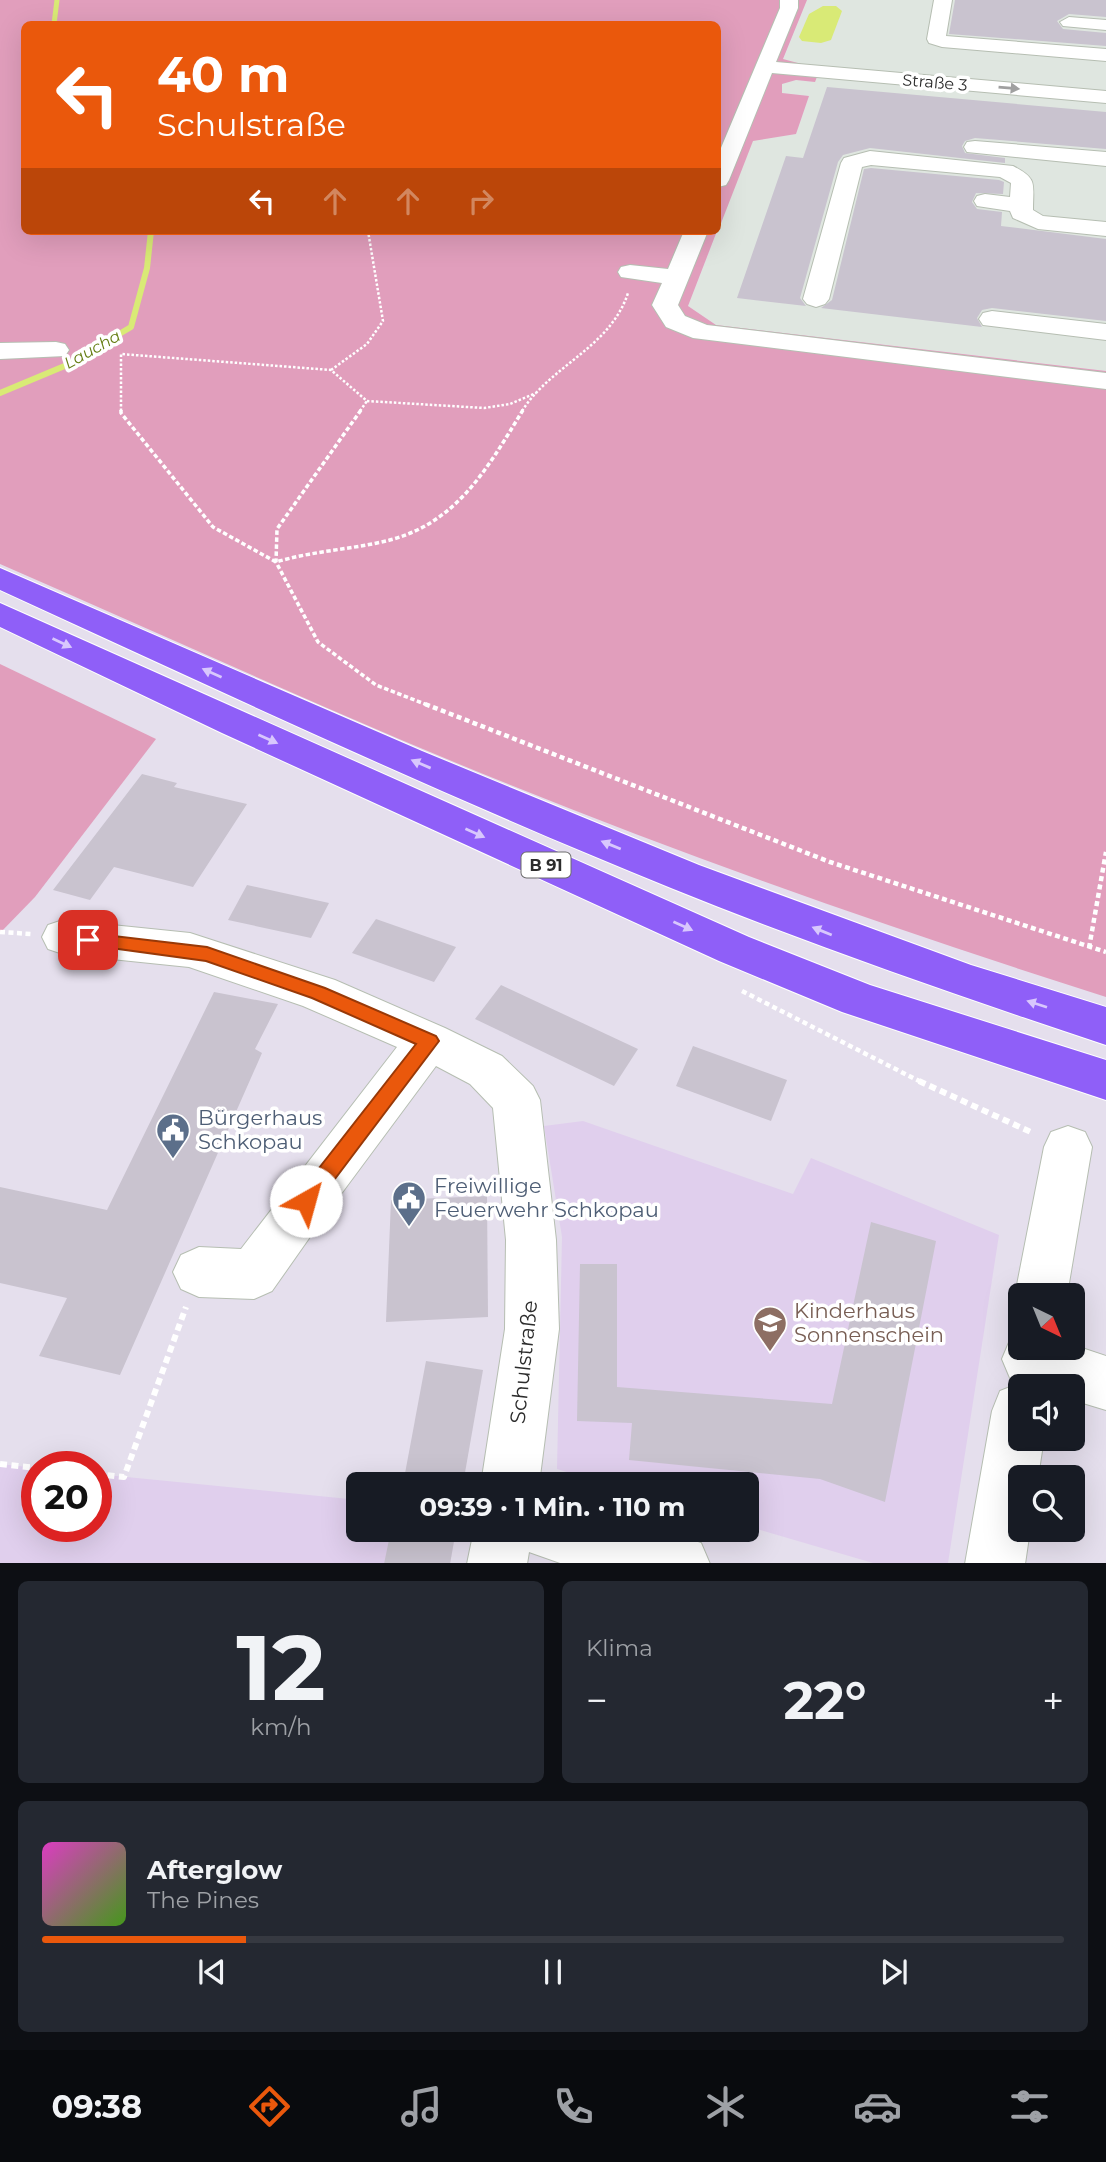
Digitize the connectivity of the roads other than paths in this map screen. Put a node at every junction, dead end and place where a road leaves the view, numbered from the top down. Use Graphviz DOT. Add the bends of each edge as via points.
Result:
graph roads {
  1 [pos="789,0"];
  2 [pos="943,0"];
  3 [pos="1105,17"];
  4 [pos="1069,22"];
  5 [pos="1106,25"];
  6 [pos="1106,55"];
  7 [pos="765,67"];
  8 [pos="1106,97"];
  9 [pos="876,138"];
  10 [pos="1106,159"];
  11 [pos="721,173"];
  12 [pos="985,201"];
  13 [pos="1021,205"];
  14 [pos="1106,229"];
  15 [pos="694,235"];
  16 [pos="631,272"];
  17 [pos="677,277"];
  18 [pos="789,296"];
  19 [pos="992,319"];
  20 [pos="1106,332"];
  21 [pos="56,350"];
  22 [pos="0,351"];
  23 [pos="1106,381"];
  24 [pos="0,578"];
  25 [pos="0,614"];
  26 [pos="63,937"];
  27 [pos="1105,1026"];
  28 [pos="429,1041"];
  29 [pos="1106,1080"];
  30 [pos="1068,1147"];
  31 [pos="199,1272"];
  32 [pos="1043,1283"];
  33 [pos="1085,1381"];
  34 [pos="1106,1383"];
  35 [pos="1014,1451"];
  36 [pos="512,1472"];
  37 [pos="501,1542"];
  38 [pos="595,1542"];
  39 [pos="497,1563"];
  40 [pos="680,1563"];
  41 [pos="995,1563"];
  1 -- 7 [label="street" via="782,43"];
  2 -- 6 [label="street" via="936,39"];
  3 -- 5 [label="street"];
  4 -- 5 [label="street"];
  7 -- 8 [label="street, Straße 3, one-way"];
  7 -- 11 [label="street"];
  9 -- 10 [label="street"];
  12 -- 13 [label="street"];
  13 -- 14 [label="street" via="1021,213 1038,222"];
  13 -- 18 [label="street" via="1022,180 1005,171 878,159 852,163 828,256 825,300"];
  15 -- 17 [label="street"];
  16 -- 17 [label="street"];
  17 -- 23 [label="street" via="664,305 674,321 702,332"];
  19 -- 20 [label="street"];
  21 -- 22 [label="street"];
  27 -- 24 [label="highway, B 91, one-way" via="854,944 637,856"];
  25 -- 29 [label="highway, B 91, one-way" via="734,949 858,999"];
  26 -- 28 [label="street, Schulstraße" via="207,954 319,993"];
  28 -- 31 [label="street" via="254,1274"];
  28 -- 36 [label="street, Schulstraße" via="486,1070 516,1100 531,1240 532,1329"];
  30 -- 32 [label="street"];
  33 -- 34 [label="street"];
  35 -- 41 [label="street"];
  37 -- 39 [label="street"];
  38 -- 40 [label="street"];
}
